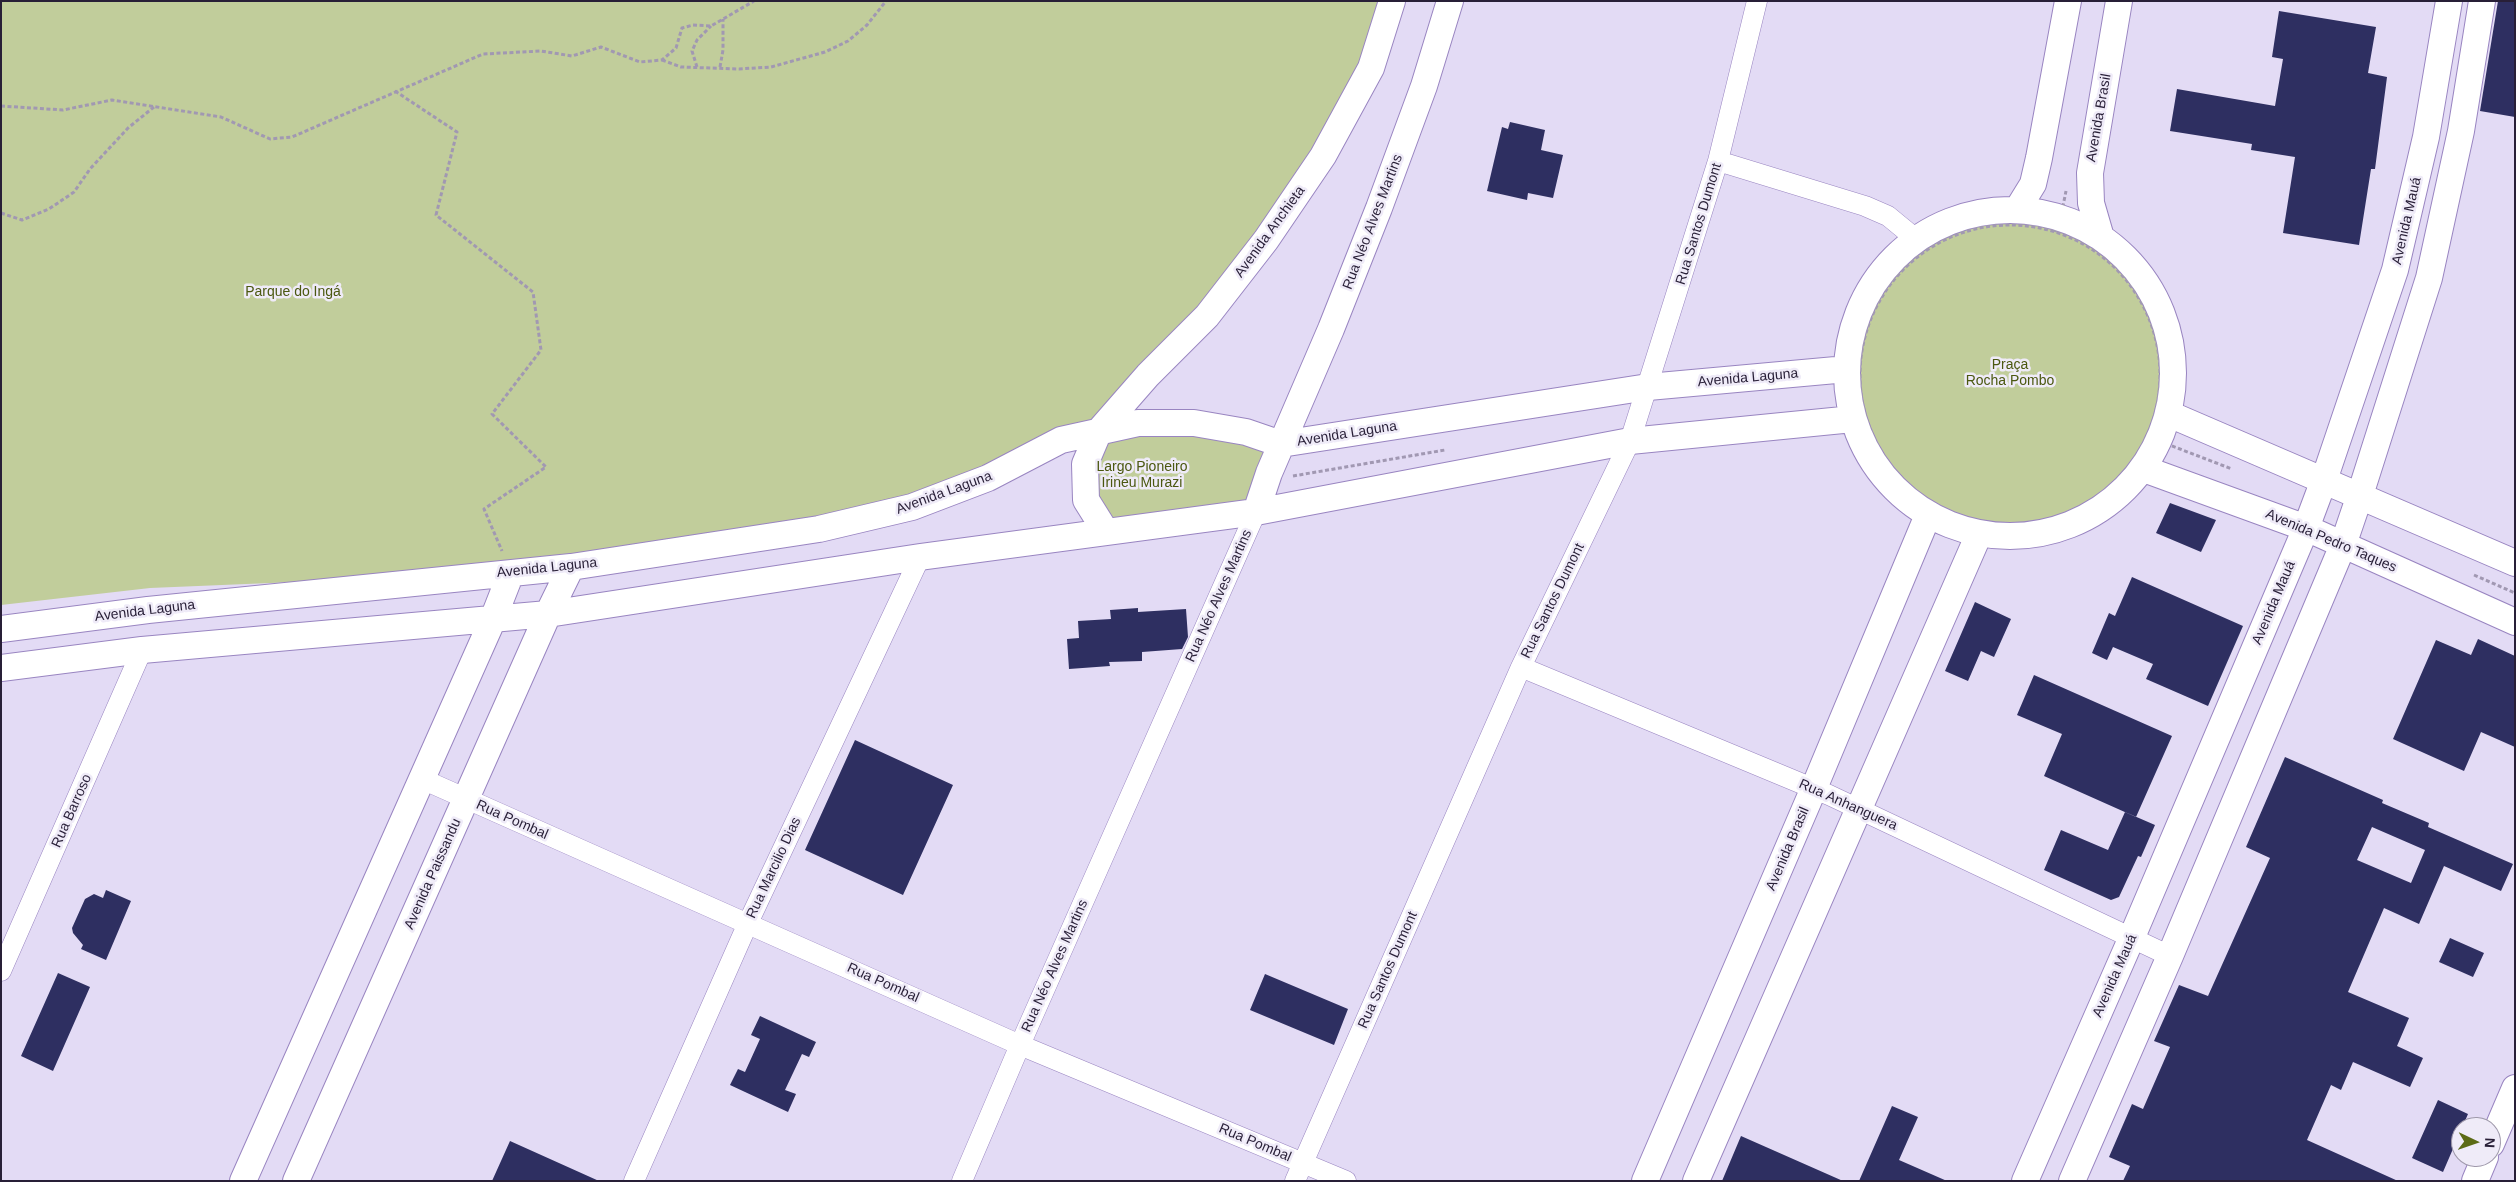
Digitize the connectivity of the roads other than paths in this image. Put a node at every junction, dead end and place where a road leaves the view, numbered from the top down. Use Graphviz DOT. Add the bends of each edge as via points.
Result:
graph roads {
  1 [pos="1392,1"];
  2 [pos="1450,1"];
  3 [pos="1757,1"];
  4 [pos="2068,1"];
  5 [pos="2120,1"];
  6 [pos="2449,1"];
  7 [pos="2482,1"];
  8 [pos="1718,161"];
  9 [pos="2017,210"];
  10 [pos="2100,234"];
  11 [pos="1916,239"];
  12 [pos="1847,369"];
  13 [pos="1648,387"];
  14 [pos="2169,414"];
  15 [pos="1853,419"];
  16 [pos="1100,431"];
  17 [pos="1630,441"];
  18 [pos="1281,444"];
  19 [pos="2144,470"];
  20 [pos="2324,480"];
  21 [pos="2360,496"];
  22 [pos="1256,512"];
  23 [pos="1928,515"];
  24 [pos="2306,528"];
  25 [pos="1106,532"];
  26 [pos="1979,534"];
  27 [pos="2343,545"];
  28 [pos="920,557"];
  29 [pos="2515,563"];
  30 [pos="571,567"];
  31 [pos="511,573"];
  32 [pos="548,614"];
  33 [pos="493,619"];
  34 [pos="2515,622"];
  35 [pos="1,629"];
  36 [pos="142,650"];
  37 [pos="1521,667"];
  38 [pos="1,668"];
  39 [pos="422,779"];
  40 [pos="1814,788"];
  41 [pos="466,800"];
  42 [pos="1858,808"];
  43 [pos="748,923"];
  44 [pos="2132,937"];
  45 [pos="2170,956"];
  46 [pos="1,971"];
  47 [pos="1020,1045"];
  48 [pos="2515,1088"];
  49 [pos="2501,1121"];
  50 [pos="1303,1162"];
  51 [pos="2481,1167"];
  52 [pos="243,1181"];
  53 [pos="296,1181"];
  54 [pos="634,1181"];
  55 [pos="962,1181"];
  56 [pos="1295,1181"];
  57 [pos="1346,1181"];
  58 [pos="1645,1181"];
  59 [pos="1696,1181"];
  60 [pos="2026,1181"];
  61 [pos="2072,1181"];
  62 [pos="2475,1181"];
  1 -- 16 [label="main road, Avenida Anchieta" via="1371,68 1323,156 1266,240 1207,316"];
  2 -- 18 [label="main road, Rua Néo Alves Martins" via="1424,86 1380,208"];
  3 -- 8 [label="street, Rua Santos Dumont"];
  4 -- 9 [label="main road" via="2040,158 2033,184"];
  5 -- 10 [label="main road, Avenida Brasil" via="2090,173 2091,203"];
  6 -- 20 [label="main road, Avenida Mauá" via="2426,137 2395,270"];
  7 -- 21 [label="main road" via="2461,131 2429,278"];
  8 -- 11 [label="street" via="1865,206 1888,216"];
  8 -- 13 [label="street, Rua Santos Dumont"];
  9 -- 10 [label="main road" via="2058,224 2078,222"];
  9 -- 11 [label="main road" via="1964,216"];
  10 -- 14 [label="main road" via="2125,258 2150,291 2166,329 2172,370"];
  11 -- 12 [label="main road" via="1878,276 1854,324"];
  12 -- 13 [label="main road, Avenida Laguna"];
  12 -- 15 [label="main road" via="1848,404"];
  13 -- 17 [label="street, Rua Santos Dumont"];
  13 -- 18 [label="main road, Avenida Laguna"];
  14 -- 19 [label="main road"];
  14 -- 20 [label="main road"];
  15 -- 17 [label="main road"];
  15 -- 23 [label="main road" via="1864,448 1881,474 1902,497"];
  16 -- 18 [label="main road, Avenida Laguna" via="1138,423 1194,423 1246,432"];
  16 -- 25 [label="main road, Avenida Anchieta" via="1085,464 1086,500"];
  16 -- 30 [label="main road, Avenida Laguna" via="1061,440 988,478 912,507 819,529"];
  17 -- 22 [label="main road"];
  17 -- 37 [label="street, Rua Santos Dumont"];
  18 -- 22 [label="main road, Rua Néo Alves Martins"];
  19 -- 24 [label="main road, Avenida Pedro Taques"];
  19 -- 26 [label="main road" via="2116,497 2073,524 2024,536"];
  20 -- 21 [label="main road"];
  20 -- 24 [label="main road, Avenida Mauá"];
  21 -- 27 [label="main road"];
  21 -- 29 [label="main road"];
  22 -- 25 [label="main road"];
  22 -- 47 [label="street, Rua Néo Alves Martins"];
  23 -- 26 [label="main road" via="1950,526"];
  23 -- 40 [label="main road, Avenida Brasil"];
  24 -- 27 [label="main road, Avenida Pedro Taques"];
  24 -- 44 [label="main road, Avenida Mauá"];
  25 -- 28 [label="main road"];
  26 -- 42 [label="main road"];
  27 -- 34 [label="main road, Avenida Pedro Taques"];
  27 -- 45 [label="main road"];
  28 -- 32 [label="main road"];
  28 -- 43 [label="street, Rua Marcilio Dias"];
  30 -- 31 [label="main road, Avenida Laguna"];
  30 -- 32 [label="main road, Avenida Paissandu"];
  31 -- 33 [label="main road"];
  31 -- 35 [label="main road, Avenida Laguna" via="148,610"];
  32 -- 33 [label="main road"];
  32 -- 41 [label="main road, Avenida Paissandu"];
  33 -- 36 [label="main road"];
  33 -- 39 [label="main road"];
  36 -- 38 [label="main road"];
  36 -- 46 [label="street, Rua Barroso"];
  37 -- 40 [label="street, Rua Anhanguera"];
  37 -- 50 [label="street, Rua Santos Dumont"];
  39 -- 41 [label="street, Rua Pombal"];
  39 -- 52 [label="main road"];
  40 -- 42 [label="street, Rua Anhanguera"];
  40 -- 58 [label="main road, Avenida Brasil"];
  41 -- 43 [label="street, Rua Pombal"];
  41 -- 53 [label="main road, Avenida Paissandu"];
  42 -- 44 [label="street, Rua Anhanguera"];
  42 -- 59 [label="main road"];
  43 -- 47 [label="street, Rua Pombal"];
  43 -- 54 [label="street, Rua Marcilio Dias"];
  44 -- 45 [label="street, Rua Anhanguera"];
  44 -- 60 [label="main road, Avenida Mauá"];
  45 -- 61 [label="main road"];
  47 -- 50 [label="street, Rua Pombal"];
  47 -- 55 [label="street, Rua Néo Alves Martins"];
  48 -- 49 [label="main road"];
  50 -- 56 [label="street, Rua Santos Dumont"];
  50 -- 57 [label="street, Rua Pombal"];
  51 -- 62 [label="main road"];
}
